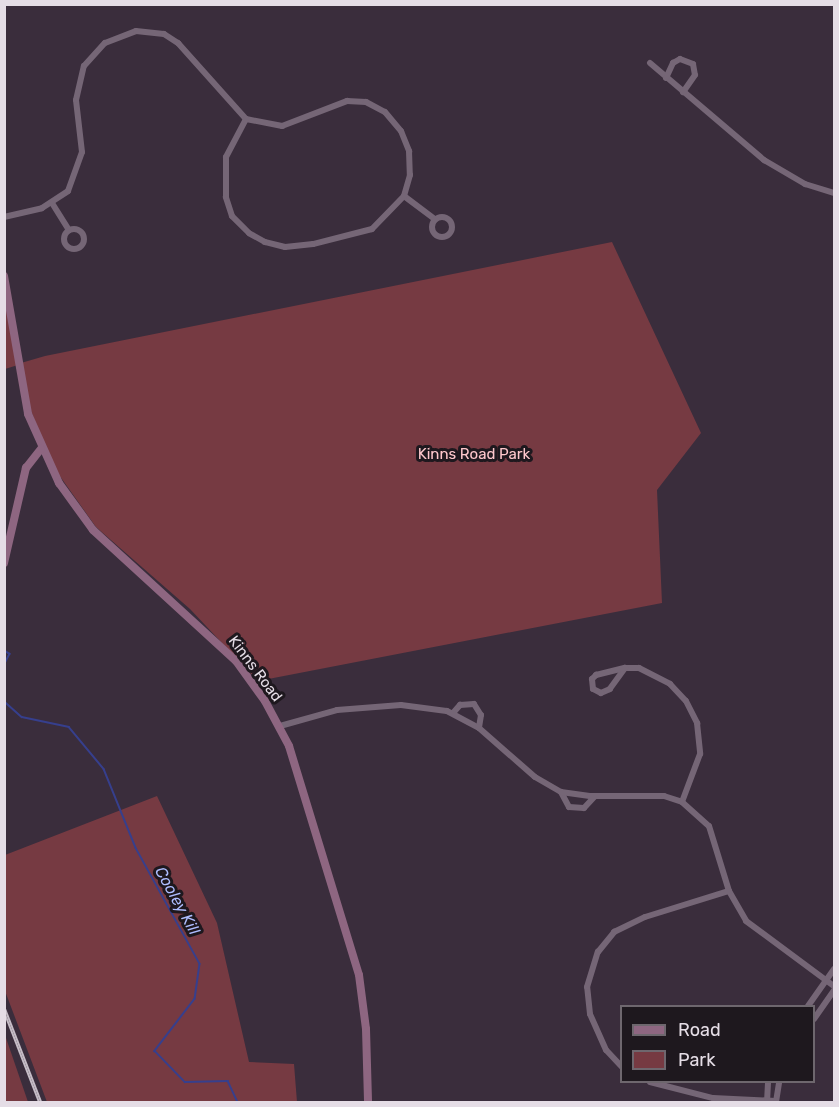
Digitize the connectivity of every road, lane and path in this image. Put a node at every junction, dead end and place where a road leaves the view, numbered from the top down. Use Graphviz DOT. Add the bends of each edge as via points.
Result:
graph roads {
  1 [pos="650,63"];
  2 [pos="666,78"];
  3 [pos="683,92"];
  4 [pos="246,119"];
  5 [pos="834,193"];
  6 [pos="404,196"];
  7 [pos="52,203"];
  8 [pos="4,218"];
  9 [pos="435,219"];
  10 [pos="69,230"];
  11 [pos="4,276"];
  12 [pos="41,449"];
  13 [pos="4,562"];
  14 [pos="625,668"];
  15 [pos="453,713"];
  16 [pos="280,726"];
  17 [pos="479,728"];
  18 [pos="561,792"];
  19 [pos="595,796"];
  20 [pos="682,802"];
  21 [pos="729,891"];
  22 [pos="834,969"];
  23 [pos="826,981"];
  24 [pos="834,988"];
  25 [pos="809,1005"];
  26 [pos="815,1016"];
  27 [pos="620,1066"];
  28 [pos="658,1083"];
  29 [pos="768,1083"];
  30 [pos="779,1083"];
  31 [pos="675,1085"];
  32 [pos="368,1102"];
  33 [pos="767,1102"];
  34 [pos="776,1102"];
  1 -- 2 [label="street"];
  2 -- 3 [label="street"];
  2 -- 3 [label="street" via="680,58 693,64 695,75"];
  3 -- 5 [label="street" via="764,160 805,184"];
  4 -- 6 [label="street" via="282,126 347,101 366,102 385,112 406,141 410,175"];
  4 -- 6 [label="street" via="226,157 223,176 232,216 249,234 285,246 344,238 372,229"];
  4 -- 7 [label="street" via="178,42 164,34 146,31 114,39 98,48 84,66 76,100 80,165 68,190"];
  6 -- 9 [label="street"];
  7 -- 8 [label="street"];
  7 -- 10 [label="street"];
  11 -- 12 [label="street, Kinns Road" via="22,388"];
  12 -- 13 [label="street" via="26,468"];
  12 -- 16 [label="street, Kinns Road" via="69,499 93,530 220,644 249,678"];
  14 -- 14 [label="street" via="596,675 592,679 593,689 601,693 610,689"];
  14 -- 20 [label="street" via="639,668 670,684 686,701 697,723 700,754"];
  15 -- 16 [label="street" via="401,705 364,707 315,715"];
  15 -- 17 [label="street"];
  15 -- 17 [label="street" via="460,705 474,704 481,714"];
  16 -- 32 [label="street, Kinns Road" via="359,975 366,1029"];
  17 -- 18 [label="street" via="535,777"];
  18 -- 19 [label="street"];
  18 -- 19 [label="street" via="569,807 577,809 584,808"];
  19 -- 20 [label="street" via="643,795"];
  20 -- 21 [label="street" via="709,826"];
  21 -- 23 [label="street" via="746,921"];
  21 -- 27 [label="street" via="645,917 614,932 598,952 587,987 590,1014 599,1040"];
  22 -- 23 [label="street"];
  23 -- 24 [label="street"];
  23 -- 25 [label="street"];
  24 -- 26 [label="street"];
  28 -- 31 [label="street"];
  29 -- 33 [label="street"];
  30 -- 34 [label="street"];
  31 -- 33 [label="street" via="714,1098"];
  33 -- 34 [label="street"];
}
